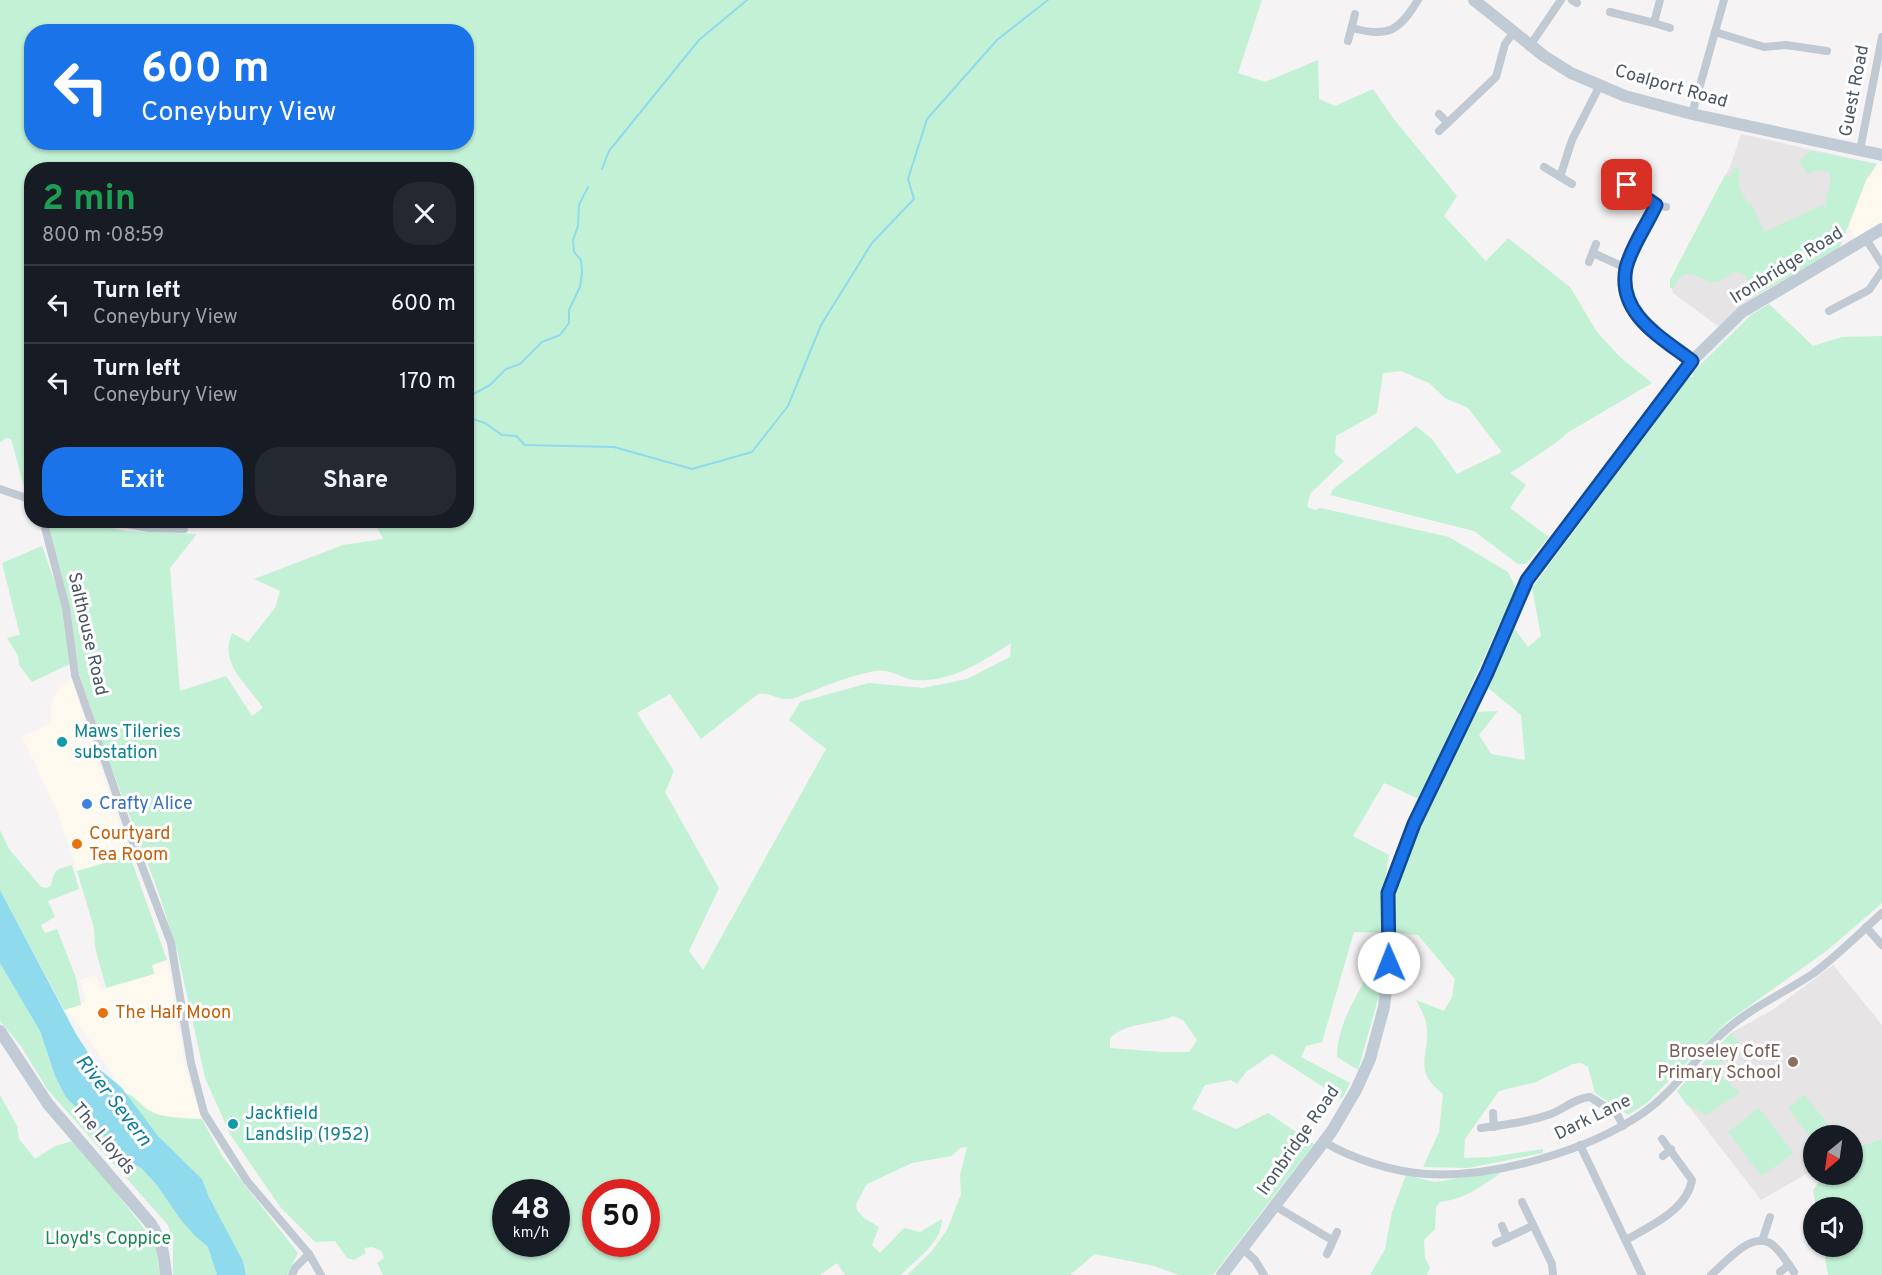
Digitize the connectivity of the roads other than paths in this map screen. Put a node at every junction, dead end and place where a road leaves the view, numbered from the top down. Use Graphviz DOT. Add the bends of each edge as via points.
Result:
graph roads {
  1 [pos="1418,0"];
  2 [pos="1474,0"];
  3 [pos="1561,0"];
  4 [pos="1660,0"];
  5 [pos="1724,0"];
  6 [pos="1610,12"];
  7 [pos="1354,14"];
  8 [pos="1654,23"];
  9 [pos="1352,28"];
  10 [pos="1670,28"];
  11 [pos="1513,33"];
  12 [pos="1715,33"];
  13 [pos="1348,41"];
  14 [pos="1881,43"];
  15 [pos="1529,47"];
  16 [pos="1827,51"];
  17 [pos="1600,85"];
  18 [pos="1439,114"];
  19 [pos="1692,114"];
  20 [pos="1448,123"];
  21 [pos="1439,131"];
  22 [pos="1860,150"];
  23 [pos="1882,155"];
  24 [pos="1544,167"];
  25 [pos="1560,177"];
  26 [pos="1572,184"];
  27 [pos="1627,185"];
  28 [pos="1882,229"];
  29 [pos="1866,239"];
  30 [pos="1596,244"];
  31 [pos="1882,264"];
  32 [pos="1626,268"];
  33 [pos="1882,271"];
  34 [pos="1829,311"];
  35 [pos="1692,361"];
  36 [pos="0,489"];
  37 [pos="24,497"];
  38 [pos="45,528"];
  39 [pos="149,528"];
  40 [pos="184,529"];
  41 [pos="1882,913"];
  42 [pos="1866,927"];
  43 [pos="1882,945"];
  44 [pos="0,1031"];
  45 [pos="1493,1113"];
  46 [pos="1623,1125"];
  47 [pos="1494,1127"];
  48 [pos="1480,1128"];
  49 [pos="1662,1139"];
  50 [pos="1324,1142"];
  51 [pos="1580,1145"];
  52 [pos="1671,1149"];
  53 [pos="1663,1156"];
  54 [pos="1522,1202"];
  55 [pos="1275,1206"];
  56 [pos="1770,1217"];
  57 [pos="1502,1226"];
  58 [pos="1532,1226"];
  59 [pos="1507,1238"];
  60 [pos="1626,1239"];
  61 [pos="1762,1241"];
  62 [pos="1496,1243"];
  63 [pos="1243,1249"];
  64 [pos="309,1254"];
  65 [pos="1327,1254"];
  66 [pos="1780,1272"];
  67 [pos="165,1275"];
  68 [pos="292,1275"];
  69 [pos="321,1275"];
  70 [pos="1222,1275"];
  71 [pos="1264,1275"];
  72 [pos="1554,1275"];
  73 [pos="1642,1275"];
  74 [pos="1711,1275"];
  1 -- 9 [label="street" via="1400,26 1391,31"];
  2 -- 11 [label="main road, Coalport Road"];
  3 -- 15 [label="street"];
  4 -- 8 [label="street"];
  5 -- 12 [label="street"];
  6 -- 8 [label="street"];
  7 -- 9 [label="street"];
  8 -- 10 [label="street"];
  9 -- 13 [label="street"];
  11 -- 15 [label="main road, Coalport Road"];
  11 -- 20 [label="street" via="1505,44 1496,77"];
  12 -- 16 [label="street" via="1764,47 1786,45"];
  12 -- 19 [label="street"];
  14 -- 22 [label="street, Guest Road"];
  15 -- 17 [label="main road, Coalport Road" via="1571,73"];
  17 -- 19 [label="main road, Coalport Road"];
  17 -- 25 [label="street" via="1572,140"];
  18 -- 20 [label="street"];
  19 -- 22 [label="main road, Coalport Road"];
  20 -- 21 [label="street"];
  22 -- 23 [label="main road, Coalport Road"];
  24 -- 25 [label="street"];
  25 -- 26 [label="street"];
  27 -- 32 [label="street" via="1661,206"];
  28 -- 29 [label="main road, Ironbridge Road"];
  29 -- 31 [label="street"];
  29 -- 35 [label="main road, Ironbridge Road" via="1742,312"];
  30 -- 32 [label="street" via="1591,257"];
  32 -- 35 [label="street" via="1629,305 1640,320"];
  33 -- 34 [label="street" via="1869,290"];
  35 -- 50 [label="main road, Ironbridge Road" via="1537,564 1518,599 1414,824 1388,893 1389,963 1384,1007 1370,1059"];
  36 -- 37 [label="street"];
  38 -- 64 [label="street, Salthouse Road" via="66,608 75,675 171,943 191,1063 204,1113 247,1181"];
  39 -- 40 [label="street"];
  41 -- 42 [label="street, Dark Lane"];
  42 -- 43 [label="street"];
  42 -- 46 [label="street, Dark Lane" via="1824,966 1727,1029 1660,1099"];
  44 -- 67 [label="main road, The Lloyds" via="48,1104 151,1224 164,1252"];
  45 -- 47 [label="street"];
  46 -- 47 [label="street" via="1617,1114 1590,1097 1552,1113"];
  46 -- 51 [label="street, Dark Lane"];
  47 -- 48 [label="street"];
  49 -- 52 [label="street"];
  50 -- 51 [label="street, Dark Lane" via="1383,1165 1440,1175 1523,1163"];
  50 -- 55 [label="main road, Ironbridge Road"];
  51 -- 60 [label="street"];
  52 -- 53 [label="street"];
  52 -- 60 [label="street" via="1696,1187 1652,1225"];
  54 -- 58 [label="street"];
  55 -- 63 [label="main road, Ironbridge Road"];
  55 -- 65 [label="street" via="1335,1236"];
  56 -- 61 [label="street"];
  57 -- 59 [label="street"];
  58 -- 59 [label="street"];
  58 -- 72 [label="street"];
  59 -- 62 [label="street"];
  60 -- 73 [label="street"];
  61 -- 66 [label="street" via="1776,1248 1792,1268"];
  61 -- 74 [label="street" via="1748,1244"];
  63 -- 70 [label="main road, Ironbridge Road"];
  63 -- 71 [label="street"];
  64 -- 68 [label="street"];
  64 -- 69 [label="street, Salthouse Road"];
}
